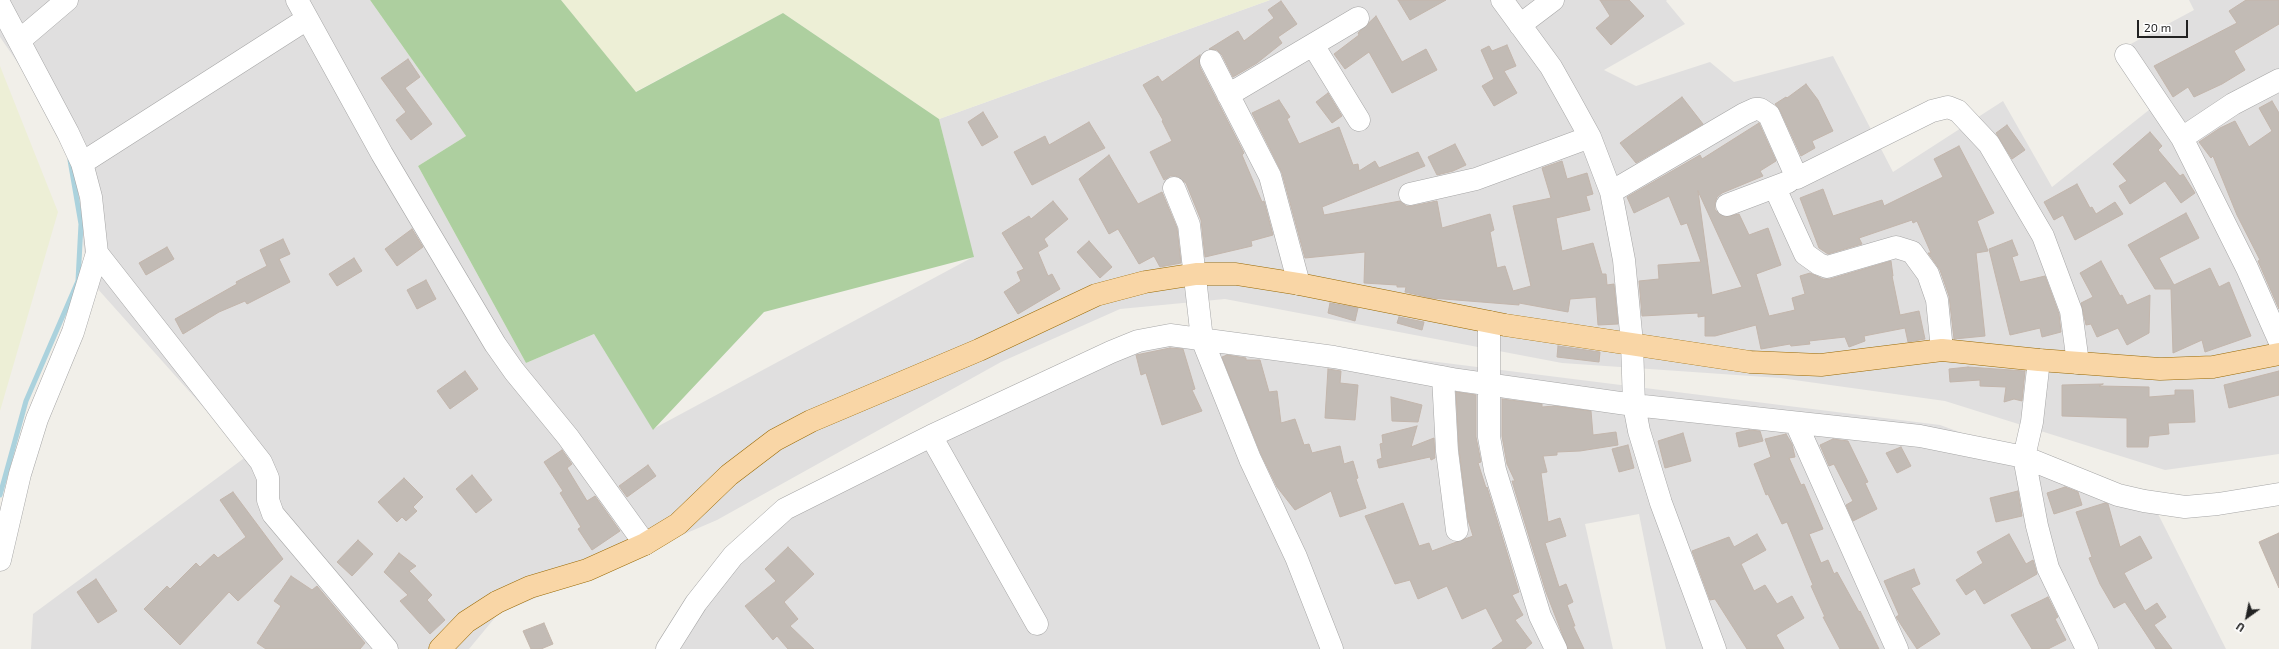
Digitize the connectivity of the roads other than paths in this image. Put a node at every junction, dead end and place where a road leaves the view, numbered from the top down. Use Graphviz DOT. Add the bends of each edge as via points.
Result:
graph roads {
  1 [pos="67,0"];
  2 [pos="298,0"];
  3 [pos="1502,0"];
  4 [pos="1553,0"];
  5 [pos="0,5"];
  6 [pos="1358,18"];
  7 [pos="307,19"];
  8 [pos="1520,25"];
  9 [pos="20,40"];
  10 [pos="1313,45"];
  11 [pos="2126,55"];
  12 [pos="1211,61"];
  13 [pos="2279,80"];
  14 [pos="1228,95"];
  15 [pos="1359,120"];
  16 [pos="1590,137"];
  17 [pos="2182,138"];
  18 [pos="82,163"];
  19 [pos="1797,178"];
  20 [pos="1174,188"];
  21 [pos="1775,188"];
  22 [pos="1611,192"];
  23 [pos="1410,194"];
  24 [pos="1727,205"];
  25 [pos="97,253"];
  26 [pos="1197,284"];
  27 [pos="1299,284"];
  28 [pos="1489,322"];
  29 [pos="1201,334"];
  30 [pos="2279,340"];
  31 [pos="1632,350"];
  32 [pos="1942,350"];
  33 [pos="2279,354"];
  34 [pos="2039,360"];
  35 [pos="2078,363"];
  36 [pos="1443,377"];
  37 [pos="1488,384"];
  38 [pos="1634,400"];
  39 [pos="1796,423"];
  40 [pos="931,436"];
  41 [pos="2025,451"];
  42 [pos="2279,494"];
  43 [pos="1457,530"];
  44 [pos="645,544"];
  45 [pos="0,560"];
  46 [pos="1037,624"];
  47 [pos="387,649"];
  48 [pos="440,649"];
  49 [pos="667,649"];
  50 [pos="1332,649"];
  51 [pos="1556,649"];
  52 [pos="1716,649"];
  53 [pos="1897,649"];
  54 [pos="2086,649"];
  1 -- 9 [label="street"];
  2 -- 7 [label="street"];
  3 -- 8 [label="street"];
  4 -- 8 [label="street"];
  5 -- 9 [label="street"];
  6 -- 10 [label="street"];
  7 -- 18 [label="street"];
  7 -- 44 [label="street" via="382,154 495,344 568,437"];
  8 -- 16 [label="street" via="1551,66"];
  9 -- 18 [label="street"];
  10 -- 14 [label="street"];
  10 -- 15 [label="street"];
  11 -- 17 [label="street"];
  12 -- 14 [label="street"];
  13 -- 17 [label="street" via="2233,104"];
  14 -- 27 [label="street" via="1270,176"];
  16 -- 22 [label="street"];
  16 -- 23 [label="street" via="1476,179"];
  17 -- 30 [label="street" via="2248,268"];
  18 -- 25 [label="street" via="91,197"];
  19 -- 21 [label="street"];
  19 -- 22 [label="street" via="1769,115 1760,109 1737,118"];
  19 -- 35 [label="street" via="1936,109 1948,107 1958,110 1989,144 2043,236 2071,311"];
  20 -- 26 [label="street" via="1189,225"];
  21 -- 24 [label="street"];
  21 -- 32 [label="street" via="1806,254 1819,264 1827,267 1896,247 1912,252 1928,274 1937,300"];
  22 -- 31 [label="street" via="1624,260"];
  25 -- 45 [label="street" via="73,332 37,419 20,474"];
  25 -- 47 [label="street" via="257,457 268,478 268,500 273,514"];
  26 -- 27 [label="main road" via="1236,274"];
  26 -- 29 [label="street"];
  26 -- 44 [label="main road" via="1145,282 1096,295 980,350 811,420 776,440 729,475 678,524"];
  27 -- 28 [label="main road"];
  28 -- 31 [label="main road"];
  28 -- 37 [label="street"];
  29 -- 36 [label="street"];
  29 -- 40 [label="street" via="1170,335 1138,341"];
  29 -- 50 [label="street" via="1250,459 1296,557"];
  31 -- 32 [label="main road" via="1750,362 1821,365"];
  31 -- 38 [label="street"];
  32 -- 34 [label="main road"];
  33 -- 35 [label="main road" via="2213,367 2160,369"];
  34 -- 35 [label="main road"];
  34 -- 41 [label="street" via="2032,422"];
  36 -- 37 [label="street"];
  36 -- 43 [label="street" via="1447,451"];
  37 -- 38 [label="street"];
  37 -- 51 [label="street" via="1489,437 1495,470 1540,616"];
  38 -- 39 [label="street"];
  38 -- 52 [label="street" via="1661,504"];
  39 -- 41 [label="street" via="1920,436"];
  39 -- 53 [label="street"];
  40 -- 46 [label="street"];
  40 -- 49 [label="street" via="785,509 733,556 696,603"];
  41 -- 42 [label="street" via="2118,495 2144,501 2185,506 2218,504"];
  41 -- 54 [label="street" via="2037,526 2048,568"];
  44 -- 48 [label="main road" via="588,570 530,587 497,602 466,622"];
}
